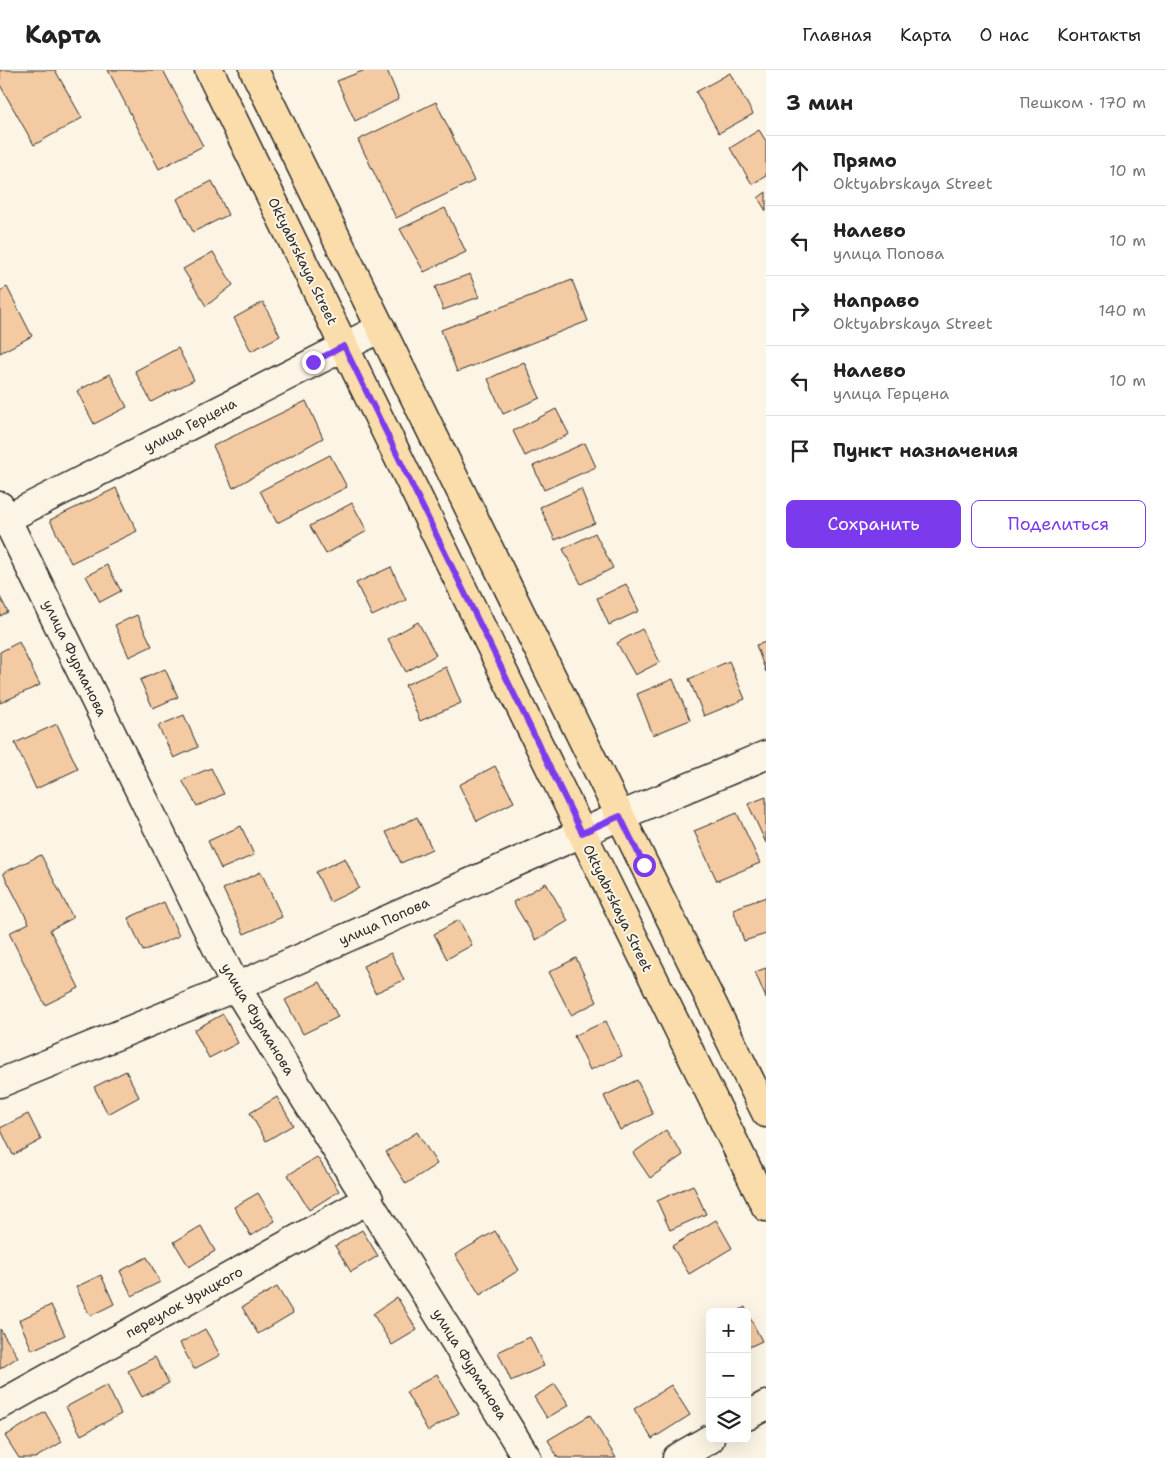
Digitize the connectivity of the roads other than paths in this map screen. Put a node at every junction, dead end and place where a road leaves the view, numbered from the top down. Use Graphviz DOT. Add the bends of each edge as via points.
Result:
graph roads {
  1 [pos="209,70"];
  2 [pos="254,70"];
  3 [pos="381,328"];
  4 [pos="344,346"];
  5 [pos="2,515"];
  6 [pos="766,755"];
  7 [pos="620,816"];
  8 [pos="582,833"];
  9 [pos="236,987"];
  10 [pos="0,1083"];
  11 [pos="766,1114"];
  12 [pos="369,1200"];
  13 [pos="766,1207"];
  14 [pos="0,1405"];
  15 [pos="766,1405"];
  16 [pos="751,1414"];
  17 [pos="706,1441"];
  18 [pos="528,1458"];
  19 [pos="677,1458"];
  1 -- 4 [label="main road, Oktyabrskaya Street"];
  2 -- 3 [label="main road"];
  3 -- 4 [label="street, улица Герцена"];
  3 -- 7 [label="main road"];
  4 -- 5 [label="street, улица Герцена"];
  4 -- 8 [label="main road, Oktyabrskaya Street"];
  5 -- 9 [label="street, улица Фурманова"];
  6 -- 7 [label="street, улица Попова"];
  7 -- 8 [label="street, улица Попова"];
  7 -- 11 [label="main road"];
  8 -- 9 [label="street, улица Попова"];
  8 -- 13 [label="main road, Oktyabrskaya Street"];
  9 -- 10 [label="street, улица Попова"];
  9 -- 12 [label="street, улица Фурманова"];
  12 -- 14 [label="street, переулок Урицкого"];
  12 -- 18 [label="street, улица Фурманова"];
  15 -- 16 [label="street"];
  17 -- 19 [label="street"];
}
